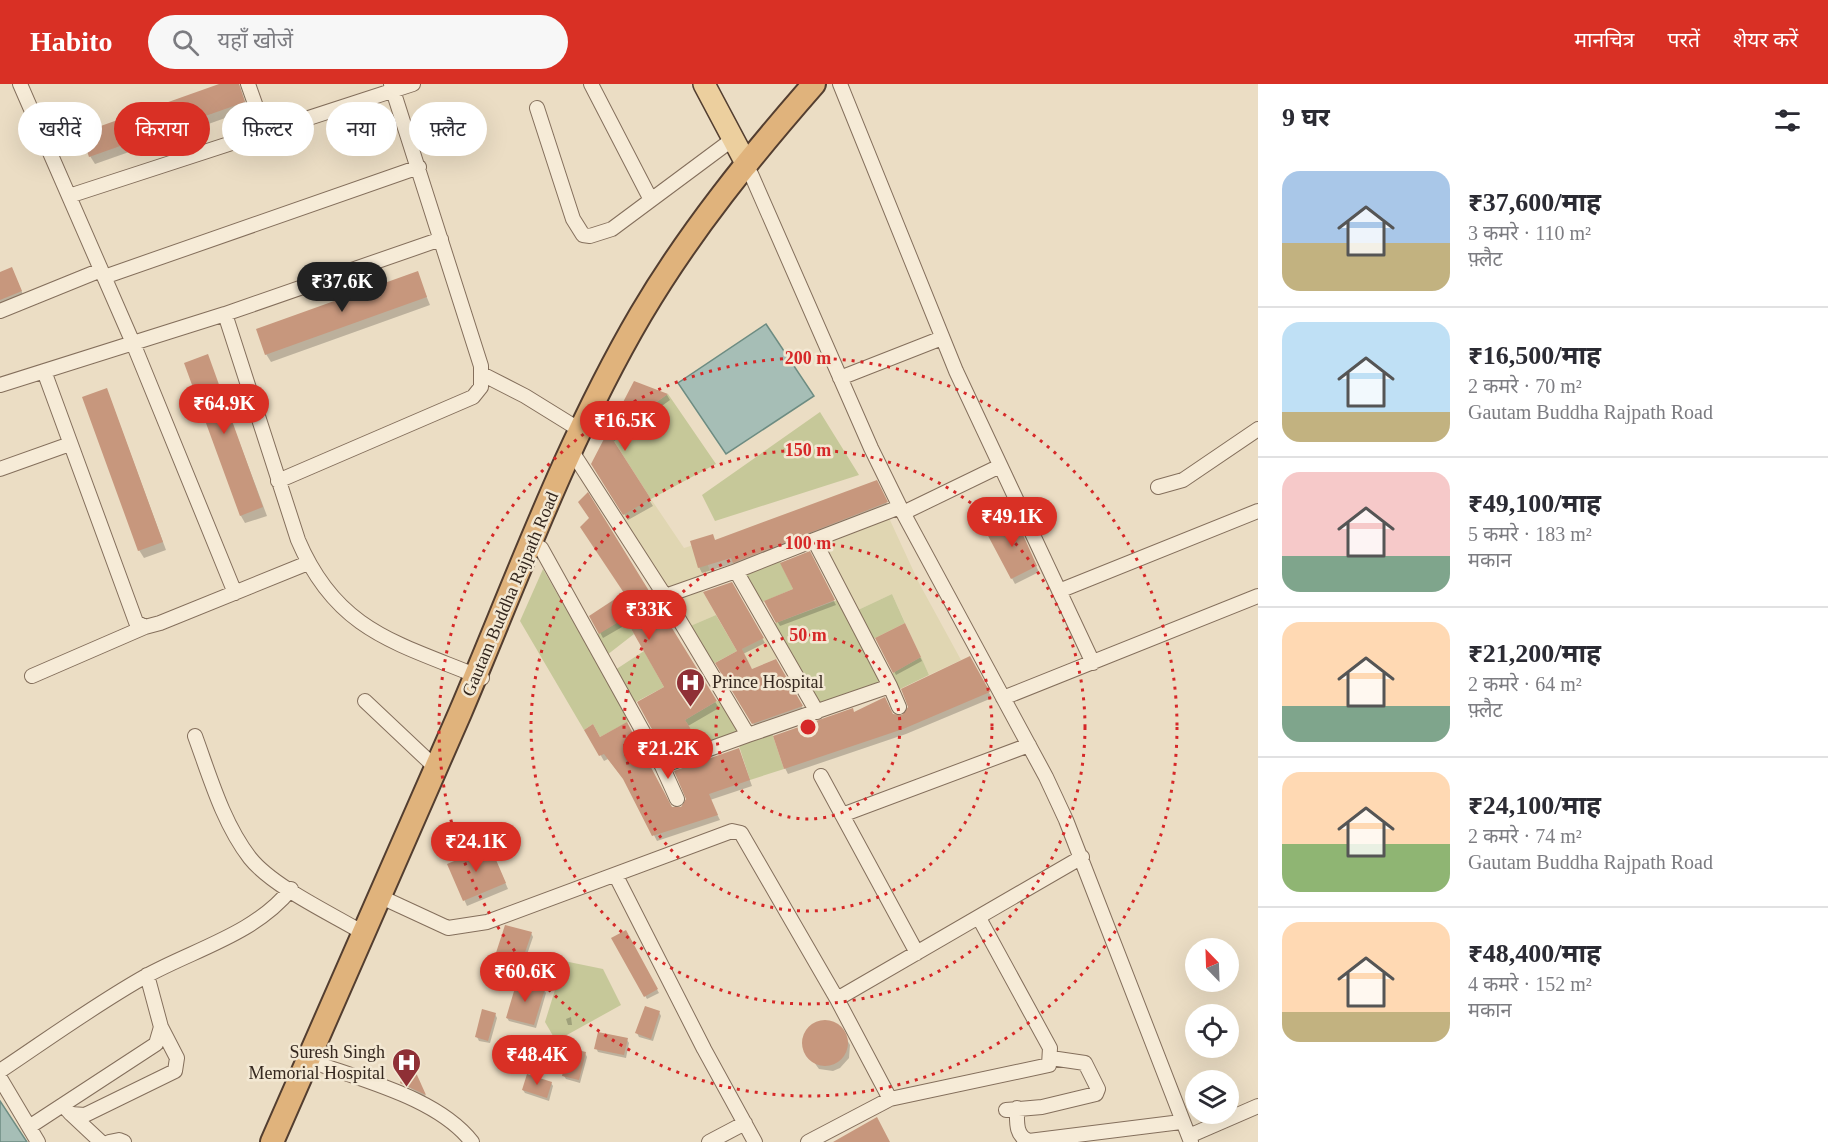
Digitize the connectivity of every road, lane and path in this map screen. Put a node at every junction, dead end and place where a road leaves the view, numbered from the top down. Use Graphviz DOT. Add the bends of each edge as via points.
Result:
graph roads {
  1 [pos="20,84"];
  2 [pos="248,84"];
  3 [pos="413,84"];
  4 [pos="591,84"];
  5 [pos="704,84"];
  6 [pos="814,84"];
  7 [pos="828,84"];
  8 [pos="840,84"];
  9 [pos="392,87"];
  10 [pos="796,93"];
  11 [pos="254,102"];
  12 [pos="537,108"];
  13 [pos="314,115"];
  14 [pos="733,138"];
  15 [pos="222,146"];
  16 [pos="419,166"];
  17 [pos="749,170"];
  18 [pos="69,196"];
  19 [pos="651,200"];
  20 [pos="441,239"];
  21 [pos="102,273"];
  22 [pos="0,311"];
  23 [pos="225,314"];
  24 [pos="942,338"];
  25 [pos="132,343"];
  26 [pos="44,370"];
  27 [pos="482,374"];
  28 [pos="840,378"];
  29 [pos="0,385"];
  30 [pos="1258,429"];
  31 [pos="70,444"];
  32 [pos="577,448"];
  33 [pos="1000,466"];
  34 [pos="0,469"];
  35 [pos="278,481"];
  36 [pos="1158,488"];
  37 [pos="901,510"];
  38 [pos="1258,511"];
  39 [pos="814,540"];
  40 [pos="541,548"];
  41 [pos="308,563"];
  42 [pos="736,571"];
  43 [pos="1059,591"];
  44 [pos="235,592"];
  45 [pos="1258,596"];
  46 [pos="665,597"];
  47 [pos="145,627"];
  48 [pos="1094,663"];
  49 [pos="32,676"];
  50 [pos="481,677"];
  51 [pos="890,686"];
  52 [pos="1003,698"];
  53 [pos="365,701"];
  54 [pos="899,707"];
  55 [pos="817,712"];
  56 [pos="748,735"];
  57 [pos="195,736"];
  58 [pos="1029,745"];
  59 [pos="662,766"];
  60 [pos="435,767"];
  61 [pos="820,776"];
  62 [pos="677,799"];
  63 [pos="842,815"];
  64 [pos="1082,857"];
  65 [pos="616,876"];
  66 [pos="291,889"];
  67 [pos="385,899"];
  68 [pos="979,918"];
  69 [pos="365,934"];
  70 [pos="917,953"];
  71 [pos="147,975"];
  72 [pos="837,999"];
  73 [pos="161,1027"];
  74 [pos="1051,1058"];
  75 [pos="313,1062"];
  76 [pos="0,1071"];
  77 [pos="0,1078"];
  78 [pos="890,1100"];
  79 [pos="1258,1106"];
  80 [pos="67,1109"];
  81 [pos="1181,1122"];
  82 [pos="745,1123"];
  83 [pos="29,1127"];
  84 [pos="1190,1139"];
  85 [pos="38,1142"];
  86 [pos="101,1142"];
  87 [pos="109,1142"];
  88 [pos="124,1142"];
  89 [pos="272,1142"];
  90 [pos="287,1142"];
  91 [pos="472,1142"];
  92 [pos="709,1142"];
  93 [pos="755,1142"];
  94 [pos="808,1142"];
  1 -- 18 [label="street"];
  2 -- 11 [label="street"];
  3 -- 9 [label="street"];
  4 -- 19 [label="street"];
  5 -- 14 [label="main road"];
  6 -- 10 [label="highway, Gautam Buddha Rajpath Road"];
  7 -- 17 [label="highway"];
  8 -- 24 [label="street"];
  9 -- 13 [label="street"];
  9 -- 16 [label="street"];
  10 -- 17 [label="highway, Gautam Buddha Rajpath Road"];
  12 -- 19 [label="street" via="573,219 582,235 612,229"];
  14 -- 17 [label="main road"];
  14 -- 19 [label="street"];
  15 -- 18 [label="street"];
  16 -- 20 [label="street"];
  16 -- 21 [label="street"];
  17 -- 28 [label="street"];
  17 -- 32 [label="highway" via="660,303"];
  17 -- 32 [label="highway, Gautam Buddha Rajpath Road" via="718,200 664,275 600,389"];
  18 -- 21 [label="street"];
  20 -- 23 [label="street"];
  20 -- 27 [label="street"];
  21 -- 22 [label="street"];
  21 -- 25 [label="street"];
  23 -- 25 [label="street"];
  23 -- 35 [label="street"];
  24 -- 28 [label="street"];
  24 -- 33 [label="street"];
  25 -- 26 [label="street"];
  25 -- 44 [label="street"];
  26 -- 29 [label="street"];
  26 -- 31 [label="street"];
  27 -- 32 [label="street" via="525,396"];
  27 -- 35 [label="street" via="481,387 473,397"];
  28 -- 37 [label="street"];
  30 -- 36 [label="street" via="1183,480"];
  31 -- 34 [label="street"];
  31 -- 47 [label="street" via="130,612 135,622"];
  32 -- 40 [label="highway"];
  32 -- 46 [label="street"];
  32 -- 50 [label="highway, Gautam Buddha Rajpath Road"];
  33 -- 37 [label="street"];
  33 -- 43 [label="street"];
  35 -- 41 [label="street"];
  37 -- 39 [label="street"];
  37 -- 52 [label="street"];
  38 -- 43 [label="street"];
  39 -- 42 [label="street"];
  39 -- 51 [label="street"];
  40 -- 50 [label="highway"];
  40 -- 59 [label="street"];
  41 -- 44 [label="street"];
  41 -- 50 [label="street" via="324,590 362,626"];
  42 -- 46 [label="street"];
  42 -- 55 [label="street"];
  43 -- 48 [label="street"];
  44 -- 47 [label="street"];
  45 -- 48 [label="street"];
  46 -- 56 [label="street"];
  47 -- 49 [label="street"];
  48 -- 52 [label="street"];
  50 -- 60 [label="highway, Gautam Buddha Rajpath Road"];
  50 -- 67 [label="highway"];
  51 -- 54 [label="street"];
  51 -- 55 [label="street"];
  52 -- 58 [label="street"];
  53 -- 60 [label="street"];
  55 -- 56 [label="street"];
  56 -- 59 [label="street"];
  57 -- 66 [label="street" via="235,835 251,859"];
  58 -- 63 [label="street"];
  58 -- 64 [label="street"];
  59 -- 62 [label="street"];
  60 -- 67 [label="highway, Gautam Buddha Rajpath Road"];
  61 -- 63 [label="street"];
  63 -- 70 [label="street"];
  64 -- 68 [label="street"];
  64 -- 81 [label="street"];
  65 -- 67 [label="street" via="466,927 448,928"];
  65 -- 72 [label="street" via="732,831 741,833"];
  65 -- 82 [label="street"];
  66 -- 69 [label="street"];
  66 -- 71 [label="street" via="259,920"];
  67 -- 69 [label="highway, Gautam Buddha Rajpath Road"];
  67 -- 75 [label="highway"];
  68 -- 70 [label="street"];
  68 -- 74 [label="street" via="1050,1048"];
  69 -- 75 [label="highway, Gautam Buddha Rajpath Road"];
  70 -- 72 [label="street"];
  71 -- 73 [label="street"];
  71 -- 76 [label="street"];
  72 -- 78 [label="street"];
  73 -- 80 [label="street" via="156,1044"];
  73 -- 80 [label="street" via="177,1058 175,1071 85,1115"];
  74 -- 78 [label="street" via="1049,1065 1042,1067"];
  74 -- 81 [label="street" via="1085,1063 1098,1089 1096,1094 1042,1107 1011,1109 1021,1136 1029,1141"];
  75 -- 89 [label="highway, Gautam Buddha Rajpath Road"];
  75 -- 90 [label="highway"];
  75 -- 91 [label="street" via="416,1101 450,1119"];
  77 -- 83 [label="street"];
  78 -- 94 [label="street"];
  79 -- 84 [label="street"];
  80 -- 83 [label="street"];
  80 -- 86 [label="street"];
  81 -- 84 [label="street"];
  82 -- 92 [label="street"];
  82 -- 93 [label="street"];
  83 -- 85 [label="street"];
  87 -- 88 [label="street"];
}
